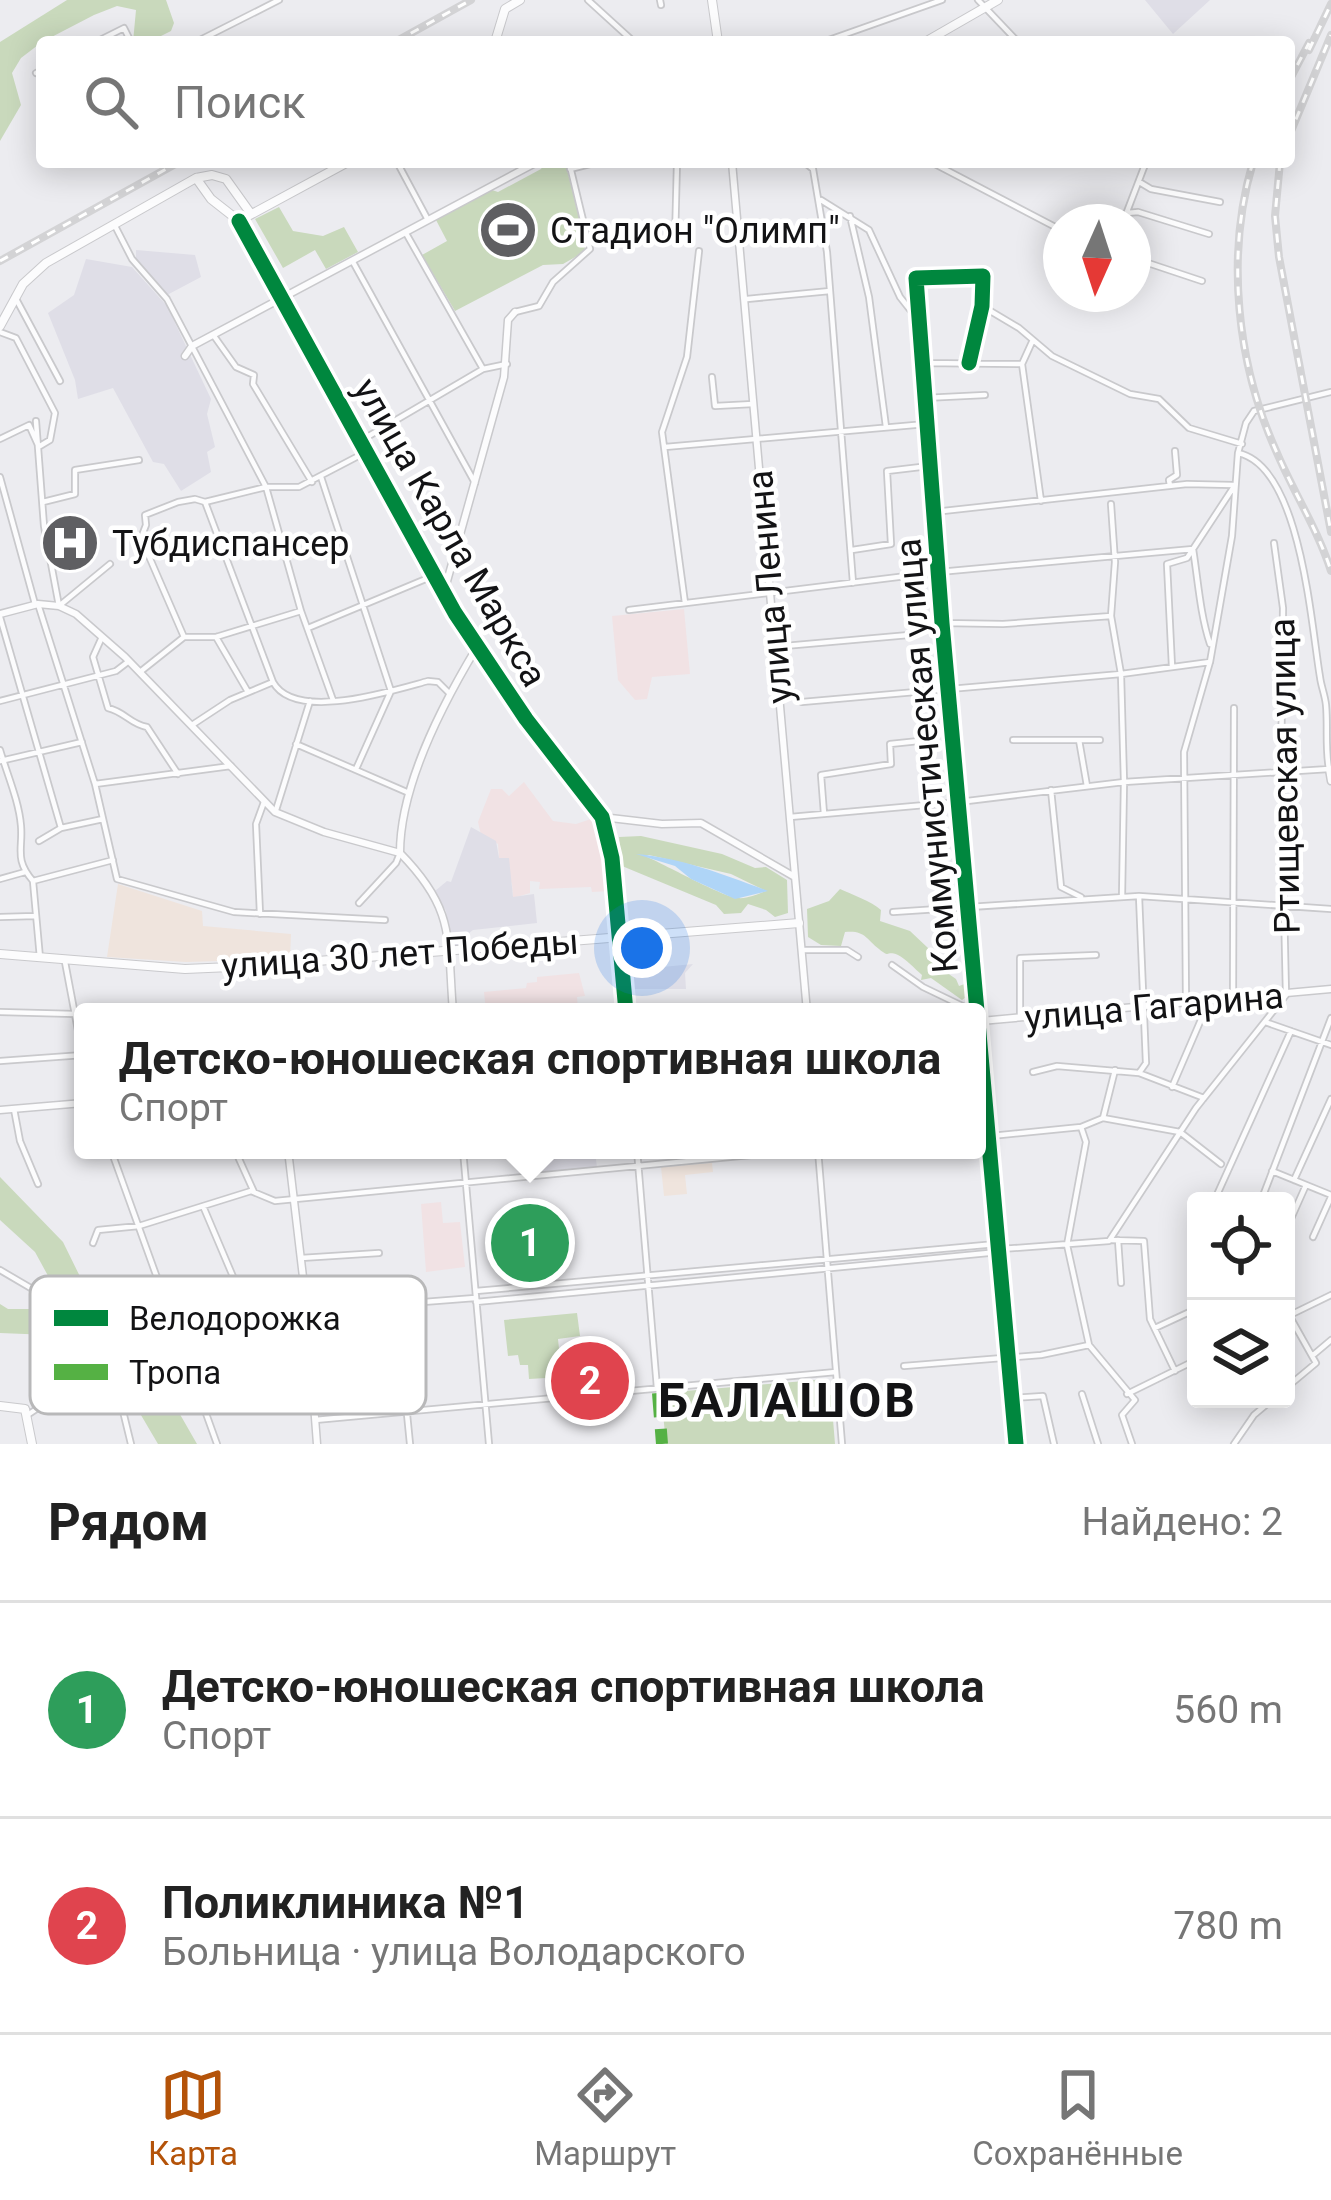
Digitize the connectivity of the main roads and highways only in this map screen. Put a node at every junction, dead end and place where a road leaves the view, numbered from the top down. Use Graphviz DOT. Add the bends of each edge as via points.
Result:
graph roads {
  1 [pos="520,0"];
  2 [pos="712,0"];
  3 [pos="998,0"];
  4 [pos="497,36"];
  5 [pos="717,36"];
  6 [pos="936,36"];
  7 [pos="337,168"];
  8 [pos="196,178"];
  9 [pos="236,194"];
  10 [pos="216,203"];
  11 [pos="251,214"];
  12 [pos="0,329"];
  13 [pos="799,923"];
  14 [pos="0,954"];
  15 [pos="0,1406"];
  16 [pos="32,1444"];
  1 -- 4 [label="main road" via="505,9"];
  2 -- 5 [label="main road"];
  3 -- 6 [label="main road"];
  7 -- 11 [label="main road"];
  8 -- 9 [label="main road" via="221,176"];
  8 -- 10 [label="main road"];
  8 -- 12 [label="main road" via="46,263 23,284"];
  9 -- 10 [label="main road"];
  9 -- 11 [label="main road"];
  10 -- 11 [label="main road" via="239,221"];
  13 -- 14 [label="main road, улица 30 лет Победы" via="185,969"];
  15 -- 16 [label="main road" via="29,1414"];
}
